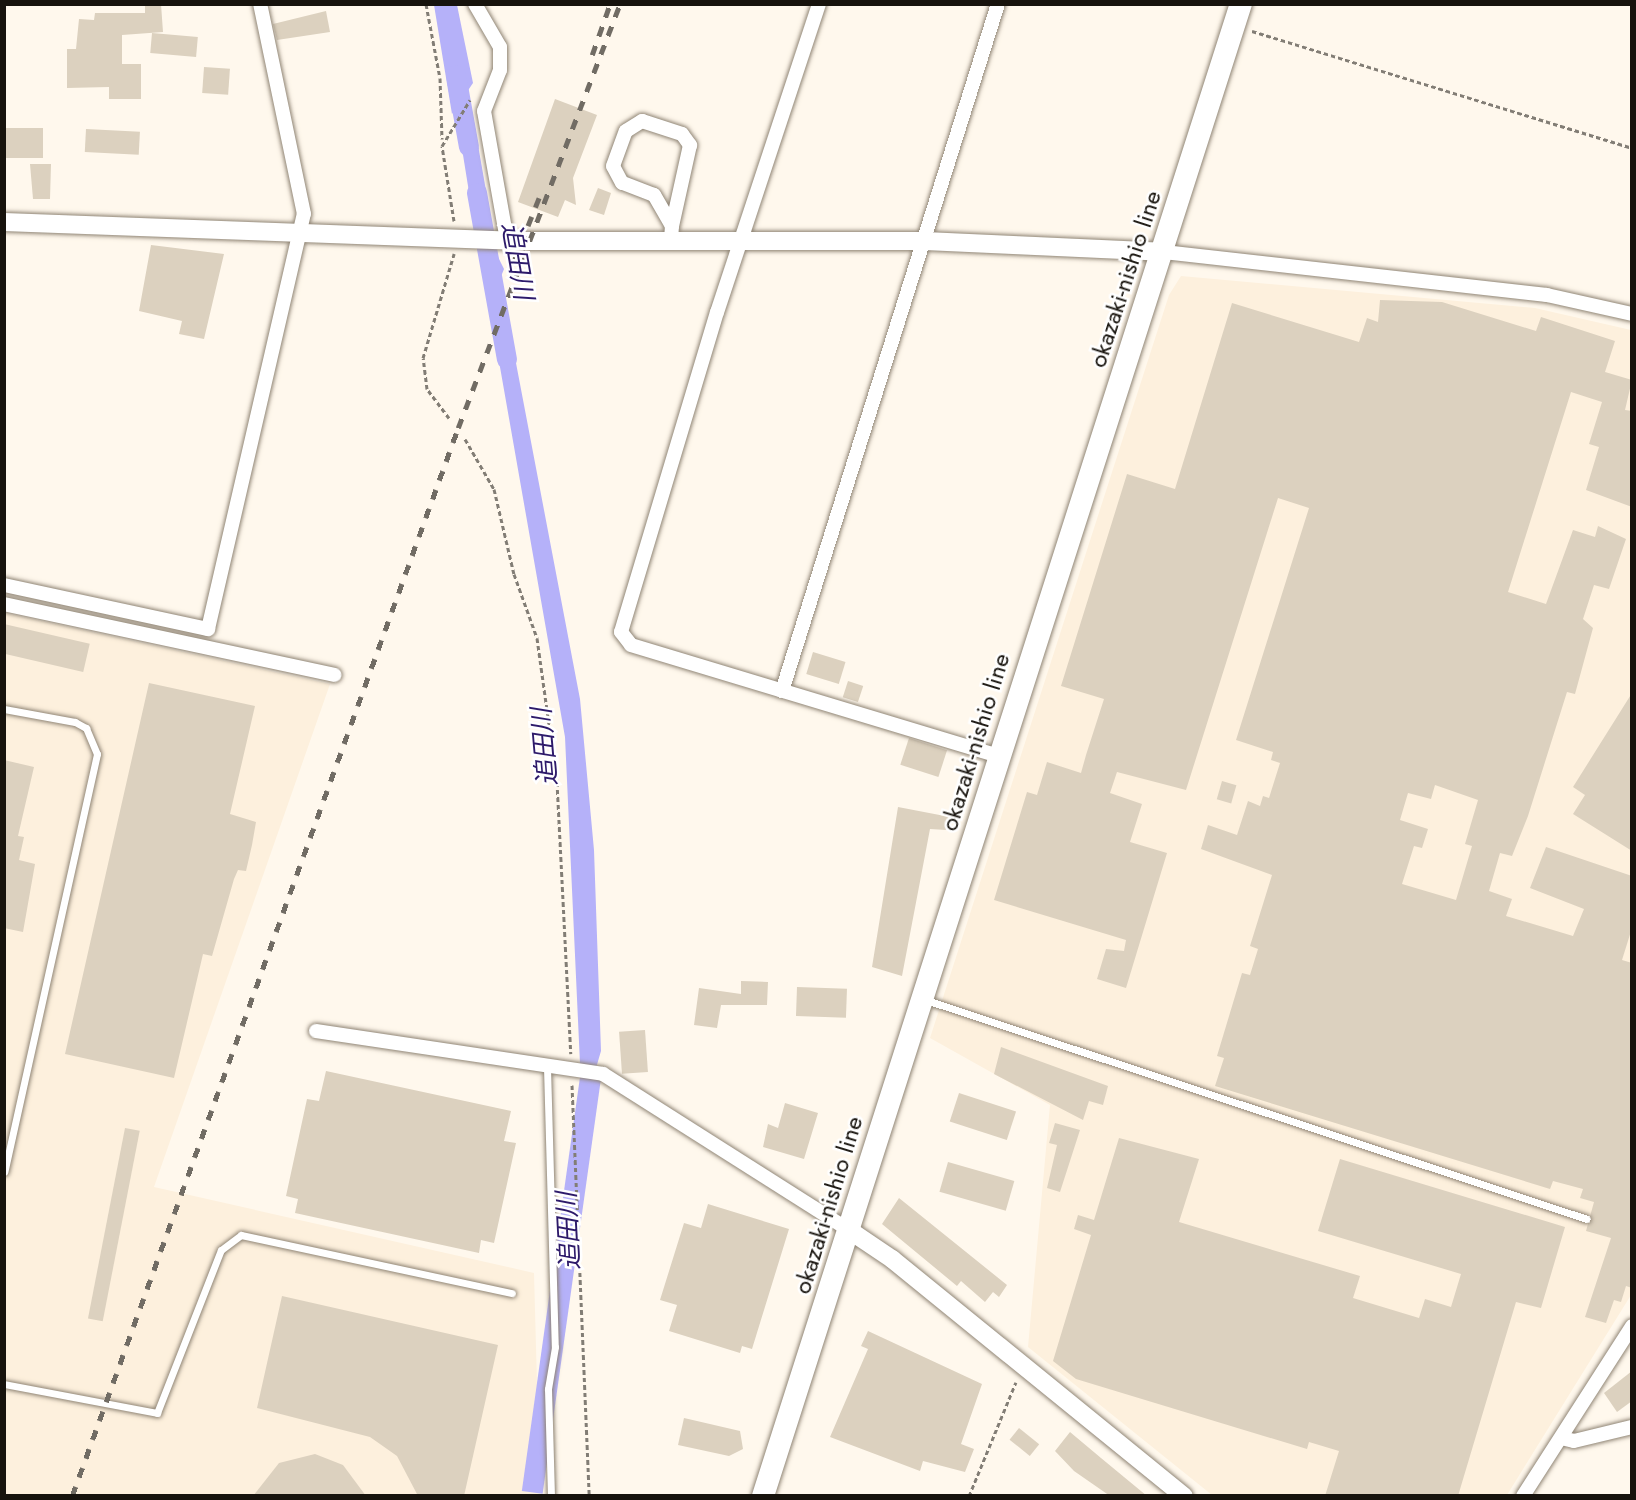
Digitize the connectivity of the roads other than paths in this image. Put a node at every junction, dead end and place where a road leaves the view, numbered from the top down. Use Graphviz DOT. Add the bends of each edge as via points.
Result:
graph roads {
  1 [pos="260,4"];
  2 [pos="475,4"];
  3 [pos="819,4"];
  4 [pos="998,4"];
  5 [pos="1237,15"];
  6 [pos="4,222"];
  7 [pos="301,231"];
  8 [pos="671,233"];
  9 [pos="503,240"];
  10 [pos="741,240"];
  11 [pos="923,241"];
  12 [pos="1164,252"];
  13 [pos="1632,314"];
  14 [pos="4,585"];
  15 [pos="4,603"];
  16 [pos="334,675"];
  17 [pos="782,691"];
  18 [pos="4,709"];
  19 [pos="999,756"];
  20 [pos="921,998"];
  21 [pos="316,1031"];
  22 [pos="547,1067"];
  23 [pos="4,1172"];
  24 [pos="1587,1219"];
  25 [pos="849,1230"];
  26 [pos="512,1293"];
  27 [pos="1632,1326"];
  28 [pos="4,1384"];
  29 [pos="1632,1428"];
  30 [pos="1561,1438"];
  31 [pos="551,1496"];
  32 [pos="764,1496"];
  33 [pos="1184,1496"];
  34 [pos="1523,1496"];
  1 -- 7 [label="street" via="304,214"];
  2 -- 9 [label="street" via="500,47 500,70 484,111"];
  3 -- 10 [label="street"];
  4 -- 11 [label="street"];
  5 -- 12 [label="main road, okazaki-nishio line"];
  6 -- 7 [label="street"];
  7 -- 9 [label="street"];
  7 -- 14 [label="street" via="208,629"];
  8 -- 8 [label="street" via="654,195 622,183 613,166 626,131 642,121 682,134 690,145"];
  8 -- 9 [label="street"];
  8 -- 10 [label="street"];
  10 -- 11 [label="street"];
  10 -- 17 [label="street" via="621,632 631,645"];
  11 -- 12 [label="street"];
  11 -- 17 [label="street"];
  12 -- 13 [label="street" via="1547,295"];
  12 -- 19 [label="main road, okazaki-nishio line"];
  15 -- 16 [label="street"];
  17 -- 19 [label="street"];
  18 -- 23 [label="lane" via="75,722 90,734 97,754"];
  19 -- 20 [label="main road, okazaki-nishio line"];
  20 -- 24 [label="lane"];
  20 -- 25 [label="main road, okazaki-nishio line"];
  21 -- 22 [label="street"];
  22 -- 25 [label="street" via="603,1074"];
  22 -- 31 [label="lane" via="555,1347 548,1389"];
  25 -- 32 [label="main road, okazaki-nishio line"];
  25 -- 33 [label="street" via="1024,1363"];
  26 -- 28 [label="lane" via="241,1234 221,1250 157,1413"];
  27 -- 30 [label="street"];
  29 -- 30 [label="street" via="1574,1441"];
  30 -- 34 [label="street"];
}
